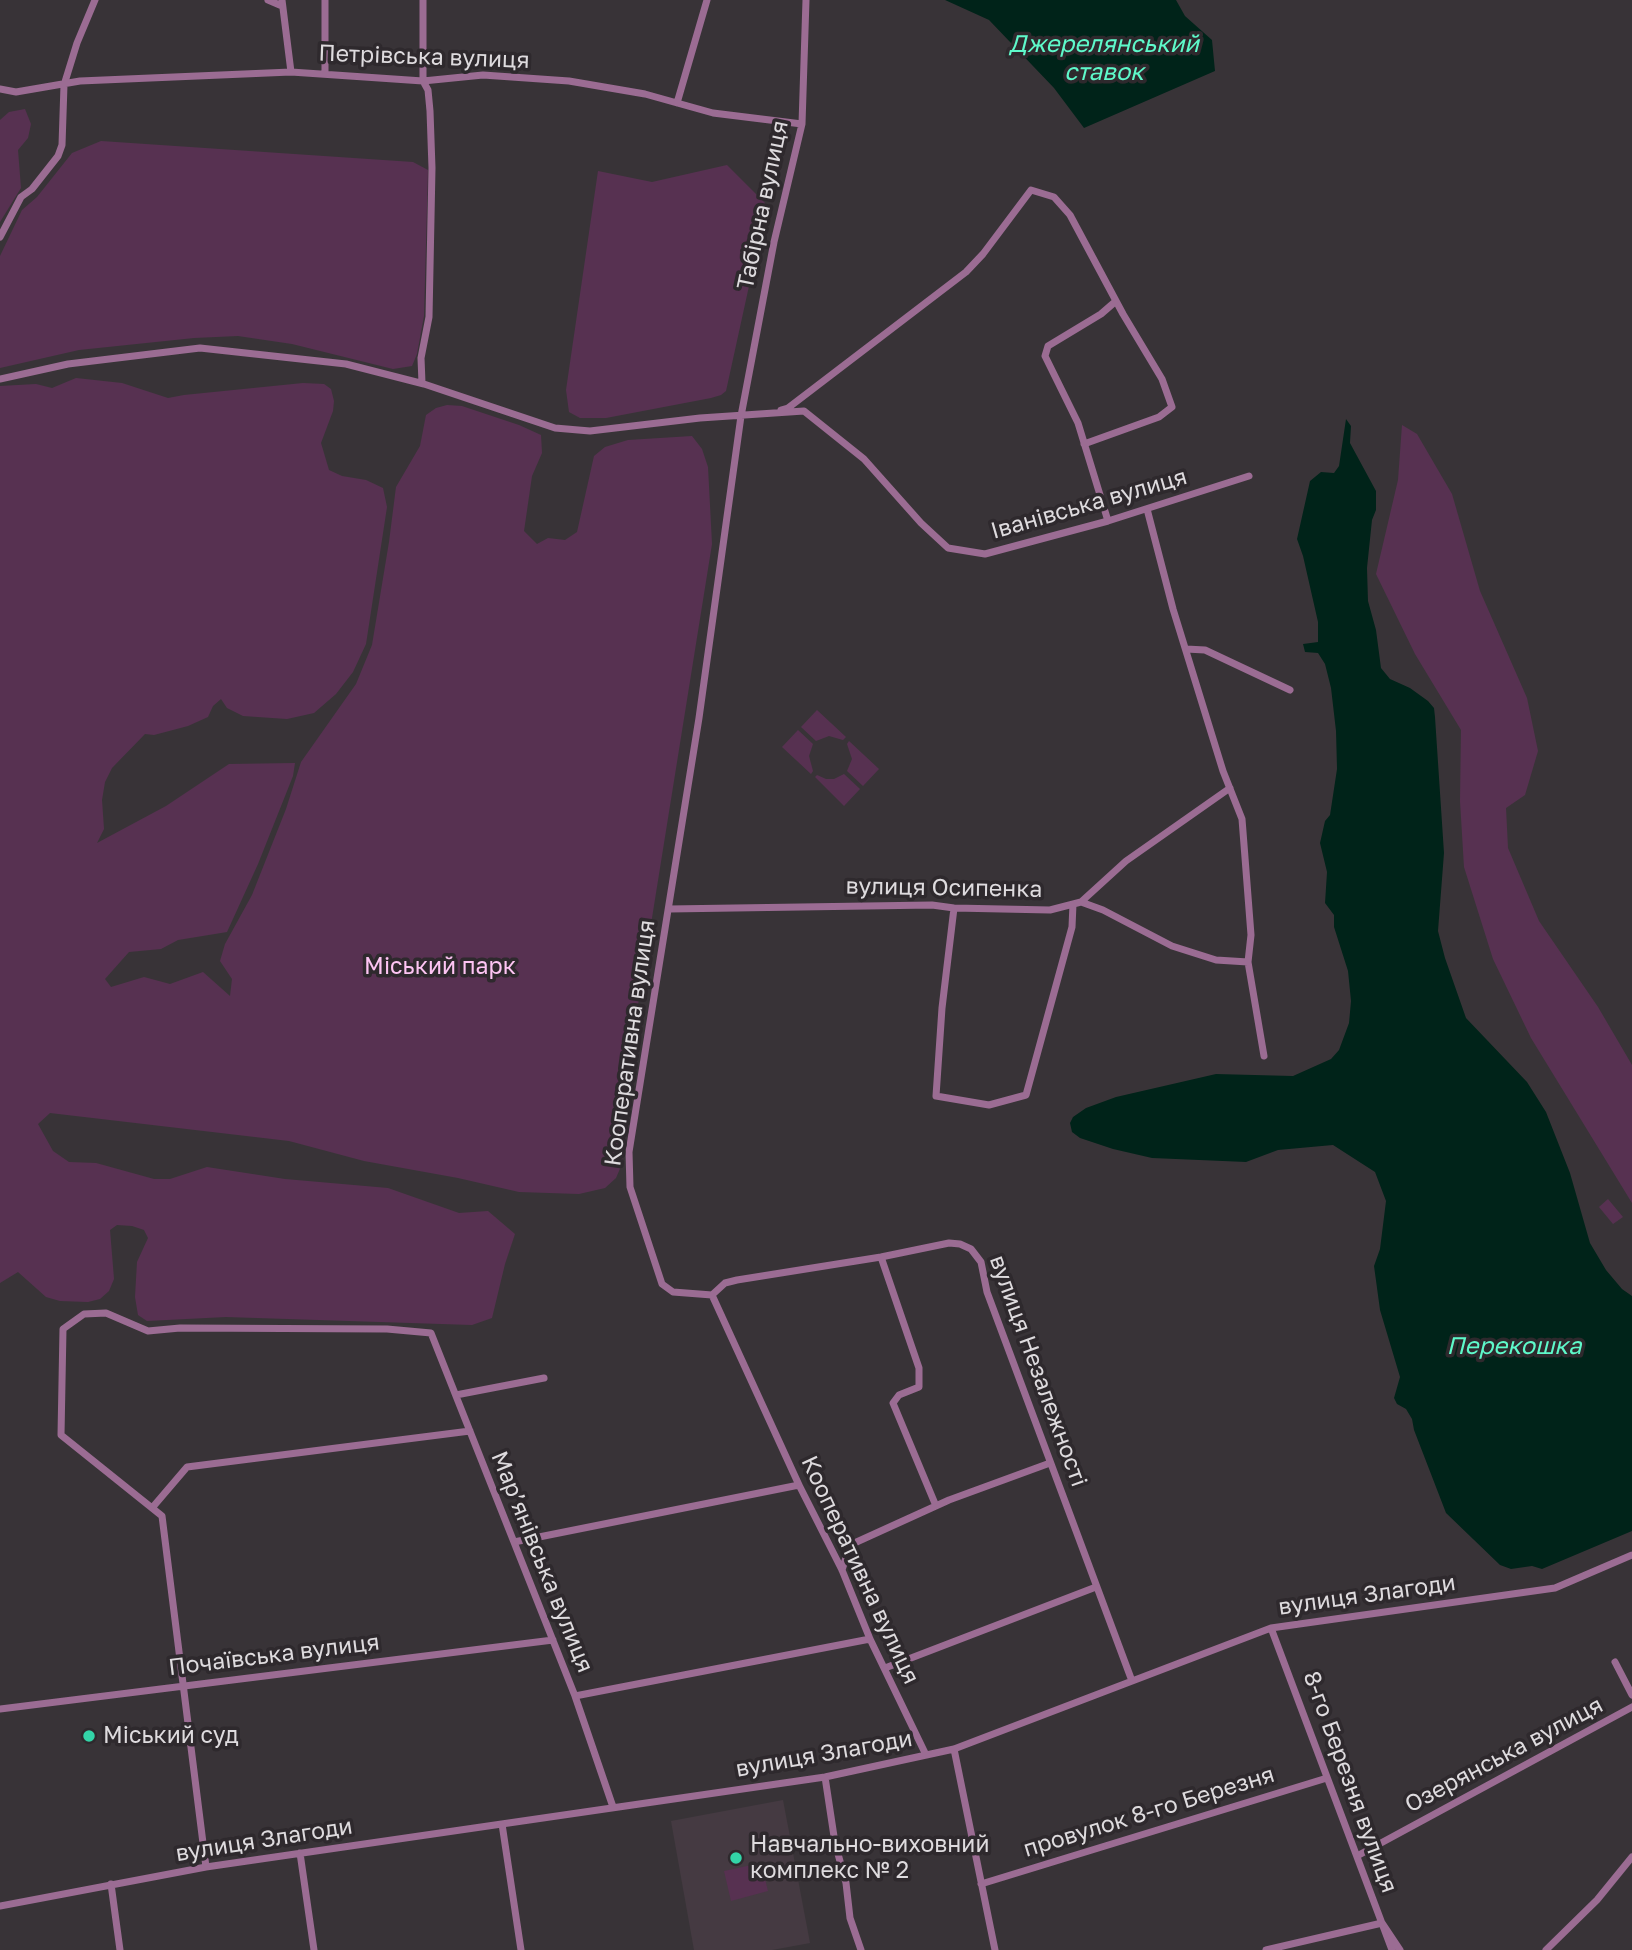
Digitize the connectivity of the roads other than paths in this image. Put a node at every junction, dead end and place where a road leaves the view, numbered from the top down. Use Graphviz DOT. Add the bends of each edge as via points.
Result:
graph roads {
  1 [pos="95,0"];
  2 [pos="268,0"];
  3 [pos="325,0"];
  4 [pos="423,0"];
  5 [pos="707,0"];
  6 [pos="806,0"];
  7 [pos="282,3"];
  8 [pos="291,72"];
  9 [pos="325,74"];
  10 [pos="423,80"];
  11 [pos="64,85"];
  12 [pos="0,89"];
  13 [pos="677,103"];
  14 [pos="802,124"];
  15 [pos="0,237"];
  16 [pos="1116,301"];
  17 [pos="0,379"];
  18 [pos="422,383"];
  19 [pos="767,414"];
  20 [pos="741,416"];
  21 [pos="1084,444"];
  22 [pos="1248,476"];
  23 [pos="1147,509"];
  24 [pos="1108,521"];
  25 [pos="1186,649"];
  26 [pos="1290,691"];
  27 [pos="1230,788"];
  28 [pos="1077,903"];
  29 [pos="954,908"];
  30 [pos="669,909"];
  31 [pos="1248,962"];
  32 [pos="1264,1056"];
  33 [pos="881,1256"];
  34 [pos="712,1295"];
  35 [pos="544,1378"];
  36 [pos="456,1395"];
  37 [pos="470,1432"];
  38 [pos="1050,1463"];
  39 [pos="799,1485"];
  40 [pos="936,1506"];
  41 [pos="152,1508"];
  42 [pos="514,1542"];
  43 [pos="1632,1555"];
  44 [pos="842,1570"];
  45 [pos="1096,1587"];
  46 [pos="1271,1628"];
  47 [pos="870,1639"];
  48 [pos="553,1640"];
  49 [pos="1615,1662"];
  50 [pos="885,1668"];
  51 [pos="1132,1681"];
  52 [pos="184,1686"];
  53 [pos="1632,1695"];
  54 [pos="575,1696"];
  55 [pos="1632,1707"];
  56 [pos="0,1709"];
  57 [pos="954,1749"];
  58 [pos="926,1755"];
  59 [pos="825,1777"];
  60 [pos="1327,1778"];
  61 [pos="613,1807"];
  62 [pos="502,1824"];
  63 [pos="300,1853"];
  64 [pos="1357,1856"];
  65 [pos="1632,1857"];
  66 [pos="206,1867"];
  67 [pos="111,1884"];
  68 [pos="981,1884"];
  69 [pos="0,1906"];
  70 [pos="1382,1923"];
  71 [pos="120,1950"];
  72 [pos="314,1950"];
  73 [pos="521,1950"];
  74 [pos="861,1950"];
  75 [pos="995,1950"];
  76 [pos="1266,1950"];
  77 [pos="1392,1950"];
  78 [pos="1400,1950"];
  79 [pos="1546,1950"];
  1 -- 11 [label="street"];
  2 -- 7 [label="street"];
  3 -- 9 [label="street"];
  4 -- 10 [label="street"];
  5 -- 13 [label="street"];
  6 -- 14 [label="street, Табірна вулиця"];
  7 -- 8 [label="street"];
  8 -- 9 [label="street, Петрівська вулиця"];
  8 -- 11 [label="street, Петрівська вулиця"];
  9 -- 10 [label="street, Петрівська вулиця"];
  10 -- 13 [label="street, Петрівська вулиця" via="483,75 569,81"];
  10 -- 18 [label="street" via="428,90 432,168 429,317 421,358"];
  11 -- 12 [label="street, Петрівська вулиця" via="16,92"];
  11 -- 15 [label="street" via="58,156 21,197"];
  13 -- 14 [label="street, Петрівська вулиця" via="713,113"];
  14 -- 20 [label="street, Табірна вулиця"];
  16 -- 19 [label="street" via="1070,215 1055,197 1031,190 966,272 788,408"];
  16 -- 21 [label="street" via="1048,346 1045,356"];
  16 -- 21 [label="street" via="1172,407 1159,417"];
  17 -- 18 [label="street, Іванівська вулиця" via="68,364 200,348 346,364"];
  18 -- 20 [label="street, Іванівська вулиця" via="555,428 590,431"];
  19 -- 20 [label="street, Іванівська вулиця"];
  19 -- 24 [label="street, Іванівська вулиця" via="804,411 864,458 948,548 985,554"];
  20 -- 30 [label="street, Кооперативна вулиця"];
  21 -- 24 [label="street"];
  22 -- 23 [label="street, Іванівська вулиця"];
  23 -- 24 [label="street, Іванівська вулиця"];
  23 -- 25 [label="street"];
  25 -- 26 [label="street" via="1205,650"];
  25 -- 27 [label="street"];
  27 -- 28 [label="street" via="1126,861"];
  27 -- 31 [label="street" via="1242,819 1251,935"];
  28 -- 29 [label="street, вулиця Осипенка" via="1049,910"];
  28 -- 29 [label="street" via="1026,1095 989,1105 936,1096"];
  28 -- 31 [label="street" via="1103,910 1172,946 1216,960"];
  29 -- 30 [label="street, вулиця Осипенка"];
  30 -- 34 [label="street, Кооперативна вулиця" via="629,1152 630,1187 662,1284 673,1292"];
  31 -- 32 [label="street"];
  33 -- 34 [label="street, вулиця Незалежності" via="737,1280 724,1283"];
  33 -- 38 [label="street, вулиця Незалежності" via="949,1243 971,1249 981,1262"];
  33 -- 40 [label="street" via="919,1368 919,1387 899,1395 893,1403"];
  34 -- 39 [label="street, Кооперативна вулиця"];
  35 -- 36 [label="street"];
  36 -- 37 [label="street, Мар’янівська вулиця"];
  36 -- 41 [label="street, Мар’янівська вулиця" via="431,1332 148,1331 106,1313 84,1314 63,1329 61,1435"];
  37 -- 41 [label="street" via="187,1467"];
  37 -- 42 [label="street, Мар’янівська вулиця"];
  38 -- 40 [label="street"];
  38 -- 45 [label="street, вулиця Незалежності"];
  39 -- 42 [label="street"];
  39 -- 44 [label="street, Кооперативна вулиця"];
  40 -- 44 [label="street" via="850,1545"];
  41 -- 52 [label="street" via="162,1516"];
  42 -- 48 [label="street, Мар’янівська вулиця"];
  43 -- 46 [label="street, вулиця Злагоди" via="1555,1588"];
  44 -- 47 [label="street, Кооперативна вулиця"];
  45 -- 50 [label="street"];
  45 -- 51 [label="street, вулиця Незалежності"];
  46 -- 51 [label="street, вулиця Злагоди"];
  46 -- 60 [label="street, 8-го Березня вулиця"];
  47 -- 50 [label="street, Кооперативна вулиця"];
  47 -- 54 [label="street"];
  48 -- 52 [label="street, Почаївська вулиця"];
  48 -- 54 [label="street, Мар’янівська вулиця"];
  49 -- 53 [label="street"];
  50 -- 58 [label="street, Кооперативна вулиця"];
  51 -- 57 [label="street, вулиця Злагоди"];
  52 -- 56 [label="street, Почаївська вулиця"];
  52 -- 66 [label="street"];
  54 -- 61 [label="street, Мар’янівська вулиця"];
  55 -- 64 [label="street, Озерянська вулиця"];
  57 -- 58 [label="street, вулиця Злагоди"];
  57 -- 68 [label="street"];
  58 -- 59 [label="street, вулиця Злагоди"];
  59 -- 61 [label="street, вулиця Злагоди"];
  59 -- 74 [label="street" via="850,1918"];
  60 -- 64 [label="street, 8-го Березня вулиця"];
  60 -- 68 [label="street, провулок 8-го Березня"];
  61 -- 62 [label="street, вулиця Злагоди"];
  62 -- 63 [label="street, вулиця Злагоди"];
  62 -- 73 [label="street"];
  63 -- 66 [label="street, вулиця Злагоди"];
  63 -- 72 [label="street"];
  64 -- 70 [label="street, 8-го Березня вулиця"];
  65 -- 79 [label="street"];
  66 -- 67 [label="street, вулиця Злагоди"];
  67 -- 69 [label="street, вулиця Злагоди"];
  67 -- 71 [label="street"];
  68 -- 75 [label="street"];
  70 -- 76 [label="street"];
  70 -- 77 [label="street, 8-го Березня вулиця"];
  70 -- 78 [label="street"];
}
